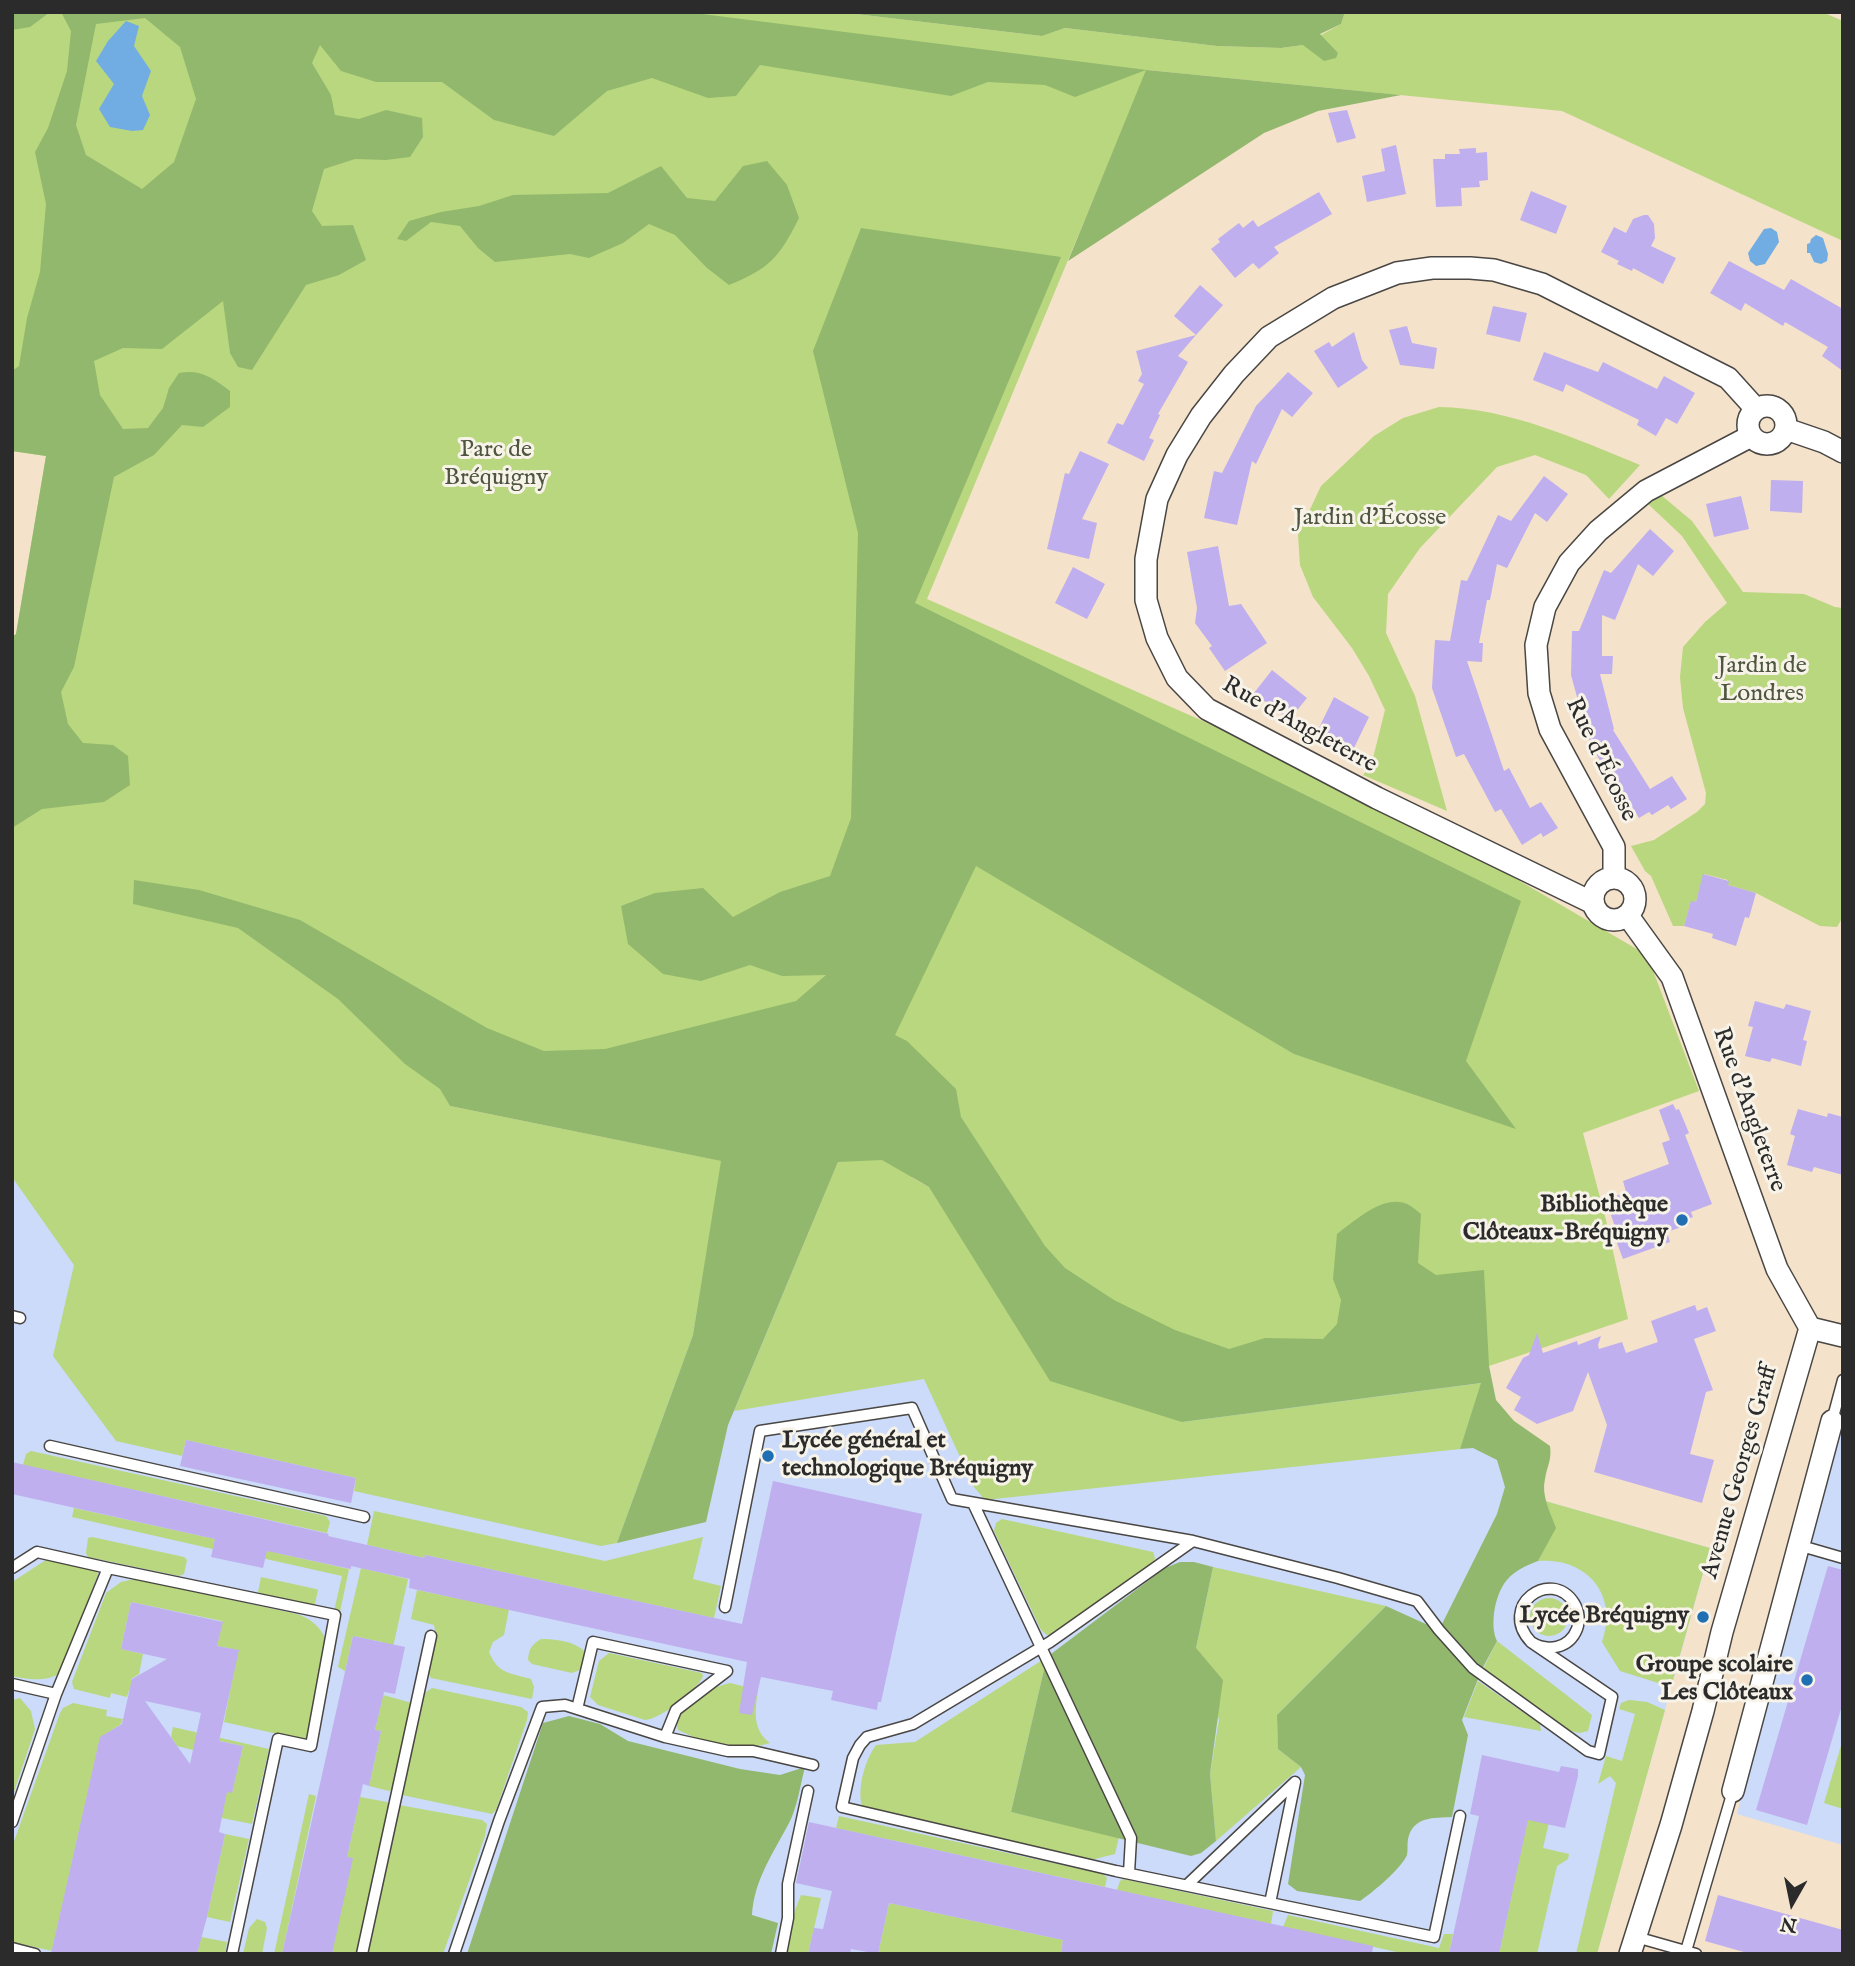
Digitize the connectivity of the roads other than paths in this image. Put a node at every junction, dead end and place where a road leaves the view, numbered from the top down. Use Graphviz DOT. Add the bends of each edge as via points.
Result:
graph roads {
  1 [pos="1756,409"];
  2 [pos="1786,429"];
  3 [pos="1751,436"];
  4 [pos="1843,452"];
  5 [pos="1614,877"];
  6 [pos="1592,904"];
  7 [pos="1628,915"];
  8 [pos="1810,1328"];
  9 [pos="1843,1336"];
  10 [pos="1843,1380"];
  11 [pos="1832,1420"];
  12 [pos="50,1446"];
  13 [pos="973,1503"];
  14 [pos="364,1517"];
  15 [pos="1193,1541"];
  16 [pos="1798,1545"];
  17 [pos="1843,1558"];
  18 [pos="12,1568"];
  19 [pos="108,1568"];
  20 [pos="725,1608"];
  21 [pos="431,1636"];
  22 [pos="1531,1642"];
  23 [pos="1041,1646"];
  24 [pos="12,1684"];
  25 [pos="56,1694"];
  26 [pos="577,1709"];
  27 [pos="665,1737"];
  28 [pos="813,1765"];
  29 [pos="808,1791"];
  30 [pos="1733,1791"];
  31 [pos="1460,1816"];
  32 [pos="12,1822"];
  33 [pos="1129,1872"];
  34 [pos="1187,1885"];
  35 [pos="1270,1903"];
  36 [pos="1633,1945"];
  37 [pos="12,1948"];
  38 [pos="1691,1952"];
  39 [pos="35,1954"];
  40 [pos="232,1954"];
  41 [pos="362,1954"];
  42 [pos="454,1954"];
  43 [pos="781,1954"];
  1 -- 2 [label="street" via="1769,406 1780,411"];
  1 -- 3 [label="street" via="1748,424"];
  1 -- 6 [label="street, Rue d'Angleterre" via="1728,378 1542,284 1470,268 1397,273 1333,298 1269,337 1201,416 1157,499 1146,559 1146,600 1157,638 1177,678 1207,709"];
  2 -- 3 [label="street" via="1768,444"];
  2 -- 4 [label="street"];
  3 -- 5 [label="street, Rue d'Écosse" via="1636,499 1569,563 1545,607 1536,645 1539,693 1550,729 1614,847"];
  5 -- 6 [label="street" via="1595,888"];
  5 -- 7 [label="street" via="1623,879 1634,892"];
  6 -- 7 [label="street" via="1596,912 1611,920"];
  7 -- 8 [label="street, Rue d'Angleterre" via="1672,977 1777,1269"];
  8 -- 9 [label="street"];
  8 -- 36 [label="street, Avenue Georges Graff"];
  10 -- 11 [label="lane"];
  11 -- 16 [label="street"];
  12 -- 14 [label="lane"];
  13 -- 15 [label="lane"];
  13 -- 20 [label="lane" via="952,1499 912,1408 760,1431"];
  13 -- 23 [label="lane"];
  15 -- 22 [label="lane" via="1418,1601 1473,1668 1588,1751 1599,1754 1612,1697"];
  15 -- 23 [label="lane"];
  16 -- 17 [label="lane"];
  16 -- 30 [label="street"];
  18 -- 19 [label="lane" via="37,1552"];
  19 -- 25 [label="lane"];
  19 -- 40 [label="lane" via="335,1615 311,1746 278,1739"];
  21 -- 41 [label="lane"];
  22 -- 22 [label="lane" via="1524,1635 1520,1615 1528,1598 1546,1589 1565,1593 1579,1616 1572,1637 1553,1648"];
  23 -- 33 [label="lane" via="1131,1839"];
  23 -- 33 [label="lane" via="913,1724 867,1737 853,1758 842,1807"];
  24 -- 25 [label="lane"];
  25 -- 32 [label="lane"];
  26 -- 27 [label="lane"];
  26 -- 27 [label="lane" via="593,1642 727,1671 676,1710"];
  26 -- 42 [label="lane" via="542,1707"];
  27 -- 28 [label="lane"];
  29 -- 43 [label="lane" via="788,1884"];
  30 -- 38 [label="lane"];
  31 -- 35 [label="lane" via="1434,1937"];
  33 -- 34 [label="lane"];
  34 -- 35 [label="lane"];
  34 -- 35 [label="lane" via="1295,1782"];
  36 -- 38 [label="lane"];
  37 -- 39 [label="lane"];
}
